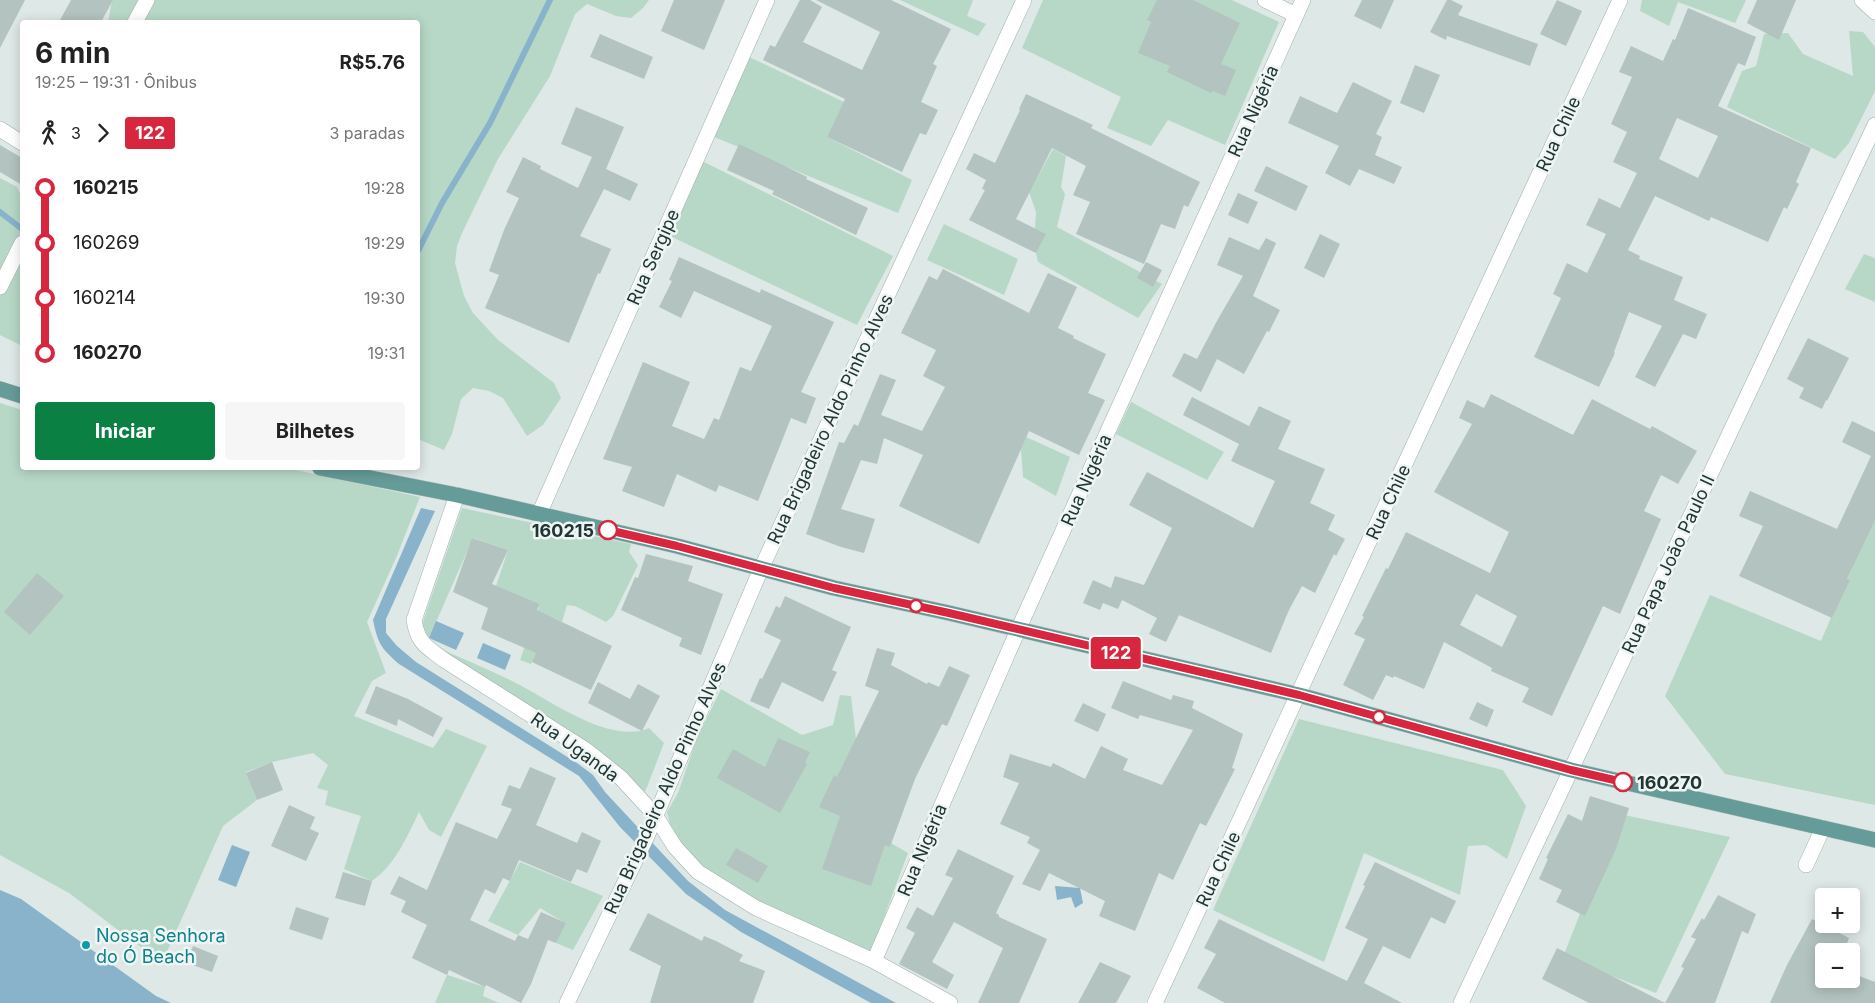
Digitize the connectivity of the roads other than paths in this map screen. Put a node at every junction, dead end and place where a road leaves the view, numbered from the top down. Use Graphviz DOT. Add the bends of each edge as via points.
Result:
graph roads {
  1 [pos="147,0"];
  2 [pos="766,0"];
  3 [pos="1024,0"];
  4 [pos="1265,0"];
  5 [pos="1303,0"];
  6 [pos="1620,0"];
  7 [pos="1862,0"];
  8 [pos="1875,12"];
  9 [pos="1296,15"];
  10 [pos="136,20"];
  11 [pos="1875,125"];
  12 [pos="0,129"];
  13 [pos="20,142"];
  14 [pos="20,247"];
  15 [pos="0,287"];
  16 [pos="0,389"];
  17 [pos="20,395"];
  18 [pos="330,470"];
  19 [pos="456,495"];
  20 [pos="539,514"];
  21 [pos="761,569"];
  22 [pos="1018,630"];
  23 [pos="1299,695"];
  24 [pos="1571,770"];
  25 [pos="655,814"];
  26 [pos="1823,828"];
  27 [pos="1875,840"];
  28 [pos="1806,865"];
  29 [pos="874,961"];
  30 [pos="567,1003"];
  31 [pos="950,1003"];
  32 [pos="1155,1003"];
  33 [pos="1461,1003"];
  1 -- 10 [label="street"];
  2 -- 20 [label="street, Rua Sergipe"];
  3 -- 21 [label="street, Rua Brigadeiro Aldo Pinho Alves"];
  4 -- 9 [label="street"];
  5 -- 9 [label="street, Rua Nigéria"];
  6 -- 23 [label="street, Rua Chile"];
  7 -- 8 [label="street"];
  9 -- 22 [label="street, Rua Nigéria"];
  11 -- 24 [label="street, Rua Papa João Paulo II"];
  12 -- 13 [label="street"];
  14 -- 15 [label="street"];
  16 -- 17 [label="main road"];
  18 -- 19 [label="main road"];
  19 -- 20 [label="main road"];
  19 -- 25 [label="street, Rua Uganda" via="414,620 416,636 444,660 586,750 621,778"];
  20 -- 21 [label="main road"];
  21 -- 22 [label="main road"];
  21 -- 25 [label="street, Rua Brigadeiro Aldo Pinho Alves"];
  22 -- 23 [label="main road"];
  22 -- 29 [label="street, Rua Nigéria"];
  23 -- 24 [label="main road"];
  23 -- 32 [label="street, Rua Chile"];
  24 -- 26 [label="main road"];
  24 -- 33 [label="street, Rua Papa João Paulo II"];
  25 -- 29 [label="street, Rua Uganda" via="675,847 698,872 756,908"];
  25 -- 30 [label="street, Rua Brigadeiro Aldo Pinho Alves"];
  26 -- 27 [label="main road"];
  26 -- 28 [label="street"];
  29 -- 31 [label="street, Rua Uganda"];
}
